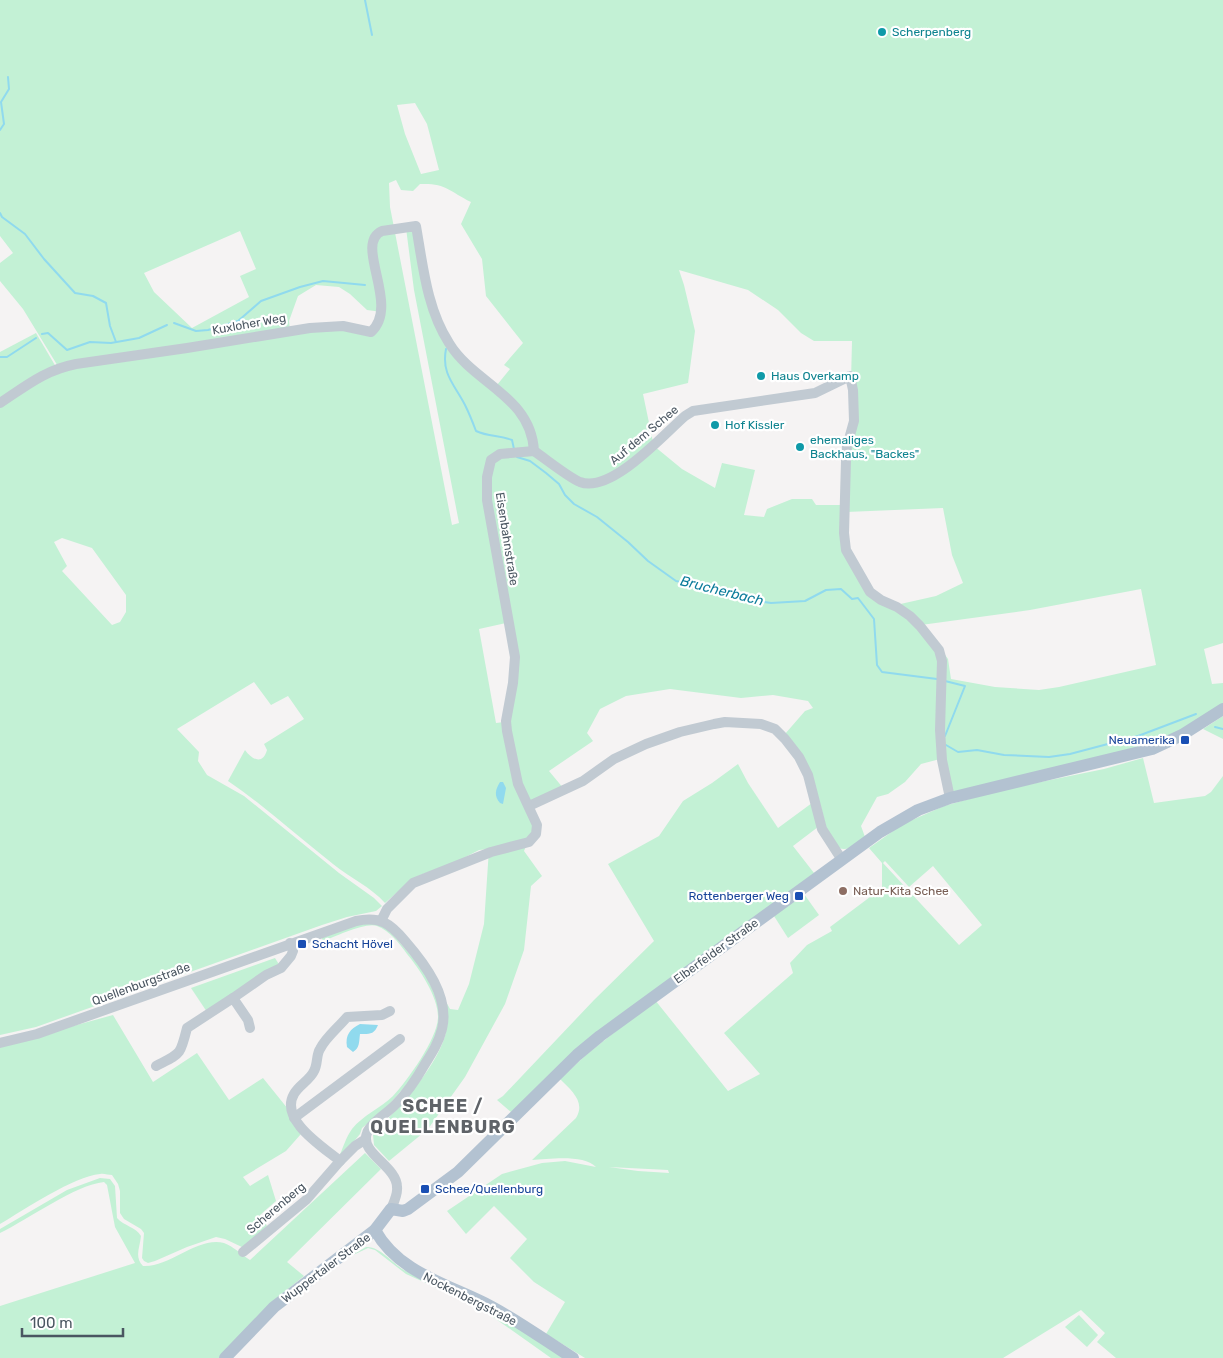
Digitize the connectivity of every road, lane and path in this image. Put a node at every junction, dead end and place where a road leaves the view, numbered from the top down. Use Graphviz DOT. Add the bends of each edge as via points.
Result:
graph roads {
  1 [pos="0,403"];
  2 [pos="534,451"];
  3 [pos="1223,709"];
  4 [pos="950,798"];
  5 [pos="529,806"];
  6 [pos="842,860"];
  7 [pos="385,923"];
  8 [pos="290,943"];
  9 [pos="233,998"];
  10 [pos="390,1011"];
  11 [pos="250,1028"];
  12 [pos="400,1039"];
  13 [pos="0,1044"];
  14 [pos="156,1066"];
  15 [pos="294,1118"];
  16 [pos="368,1144"];
  17 [pos="340,1161"];
  18 [pos="391,1209"];
  19 [pos="375,1230"];
  20 [pos="243,1252"];
  21 [pos="225,1358"];
  22 [pos="574,1358"];
  1 -- 2 [label="street, Kuxloher Weg" via="47,372 76,364 310,328 343,326 371,332 382,312 372,252 374,238 382,231 416,226 425,276 443,334 454,350 516,406 530,428"];
  2 -- 4 [label="street, Auf dem Schee" via="580,482 596,483 626,469 694,411 815,393 850,376 854,390 854,421 846,461 846,550 870,592 910,616 939,650 942,661 942,760"];
  2 -- 5 [label="street, Eisenbahnstraße" via="500,454 492,460 486,486 491,531 515,657 507,731 518,784"];
  3 -- 4 [label="main road, Elberfelder Straße" via="1182,735 1152,749"];
  4 -- 6 [label="main road, Elberfelder Straße" via="900,819"];
  5 -- 6 [label="street" via="584,781 614,759 646,744 725,722 761,724 775,729 799,757 808,775 822,829"];
  5 -- 7 [label="street" via="537,830 529,842 490,852 413,883 387,909"];
  6 -- 18 [label="main road, Elberfelder Straße" via="600,1036 451,1177 408,1209"];
  7 -- 8 [label="street, Quellenburgstraße" via="369,918"];
  7 -- 16 [label="street, Scherenberg" via="410,946 429,972 441,999 444,1017 434,1050 397,1104 370,1128 366,1135"];
  8 -- 9 [label="street" via="293,951 281,968"];
  8 -- 13 [label="street, Quellenburgstraße" via="37,1034"];
  9 -- 11 [label="street"];
  9 -- 14 [label="street" via="187,1028 178,1054"];
  10 -- 15 [label="street" via="382,1015 347,1017 319,1050 314,1073 293,1095 291,1111"];
  12 -- 15 [label="street"];
  15 -- 17 [label="street" via="303,1130"];
  16 -- 17 [label="street, Scherenberg" via="355,1146"];
  16 -- 18 [label="street, Wuppertaler Straße" via="396,1179 398,1186"];
  17 -- 20 [label="street, Scherenberg" via="306,1200"];
  18 -- 19 [label="main road, Wuppertaler Straße"];
  19 -- 21 [label="main road, Wuppertaler Straße" via="274,1307"];
  19 -- 22 [label="main road, Nockenbergstraße" via="393,1254 409,1266 493,1308"];
}
